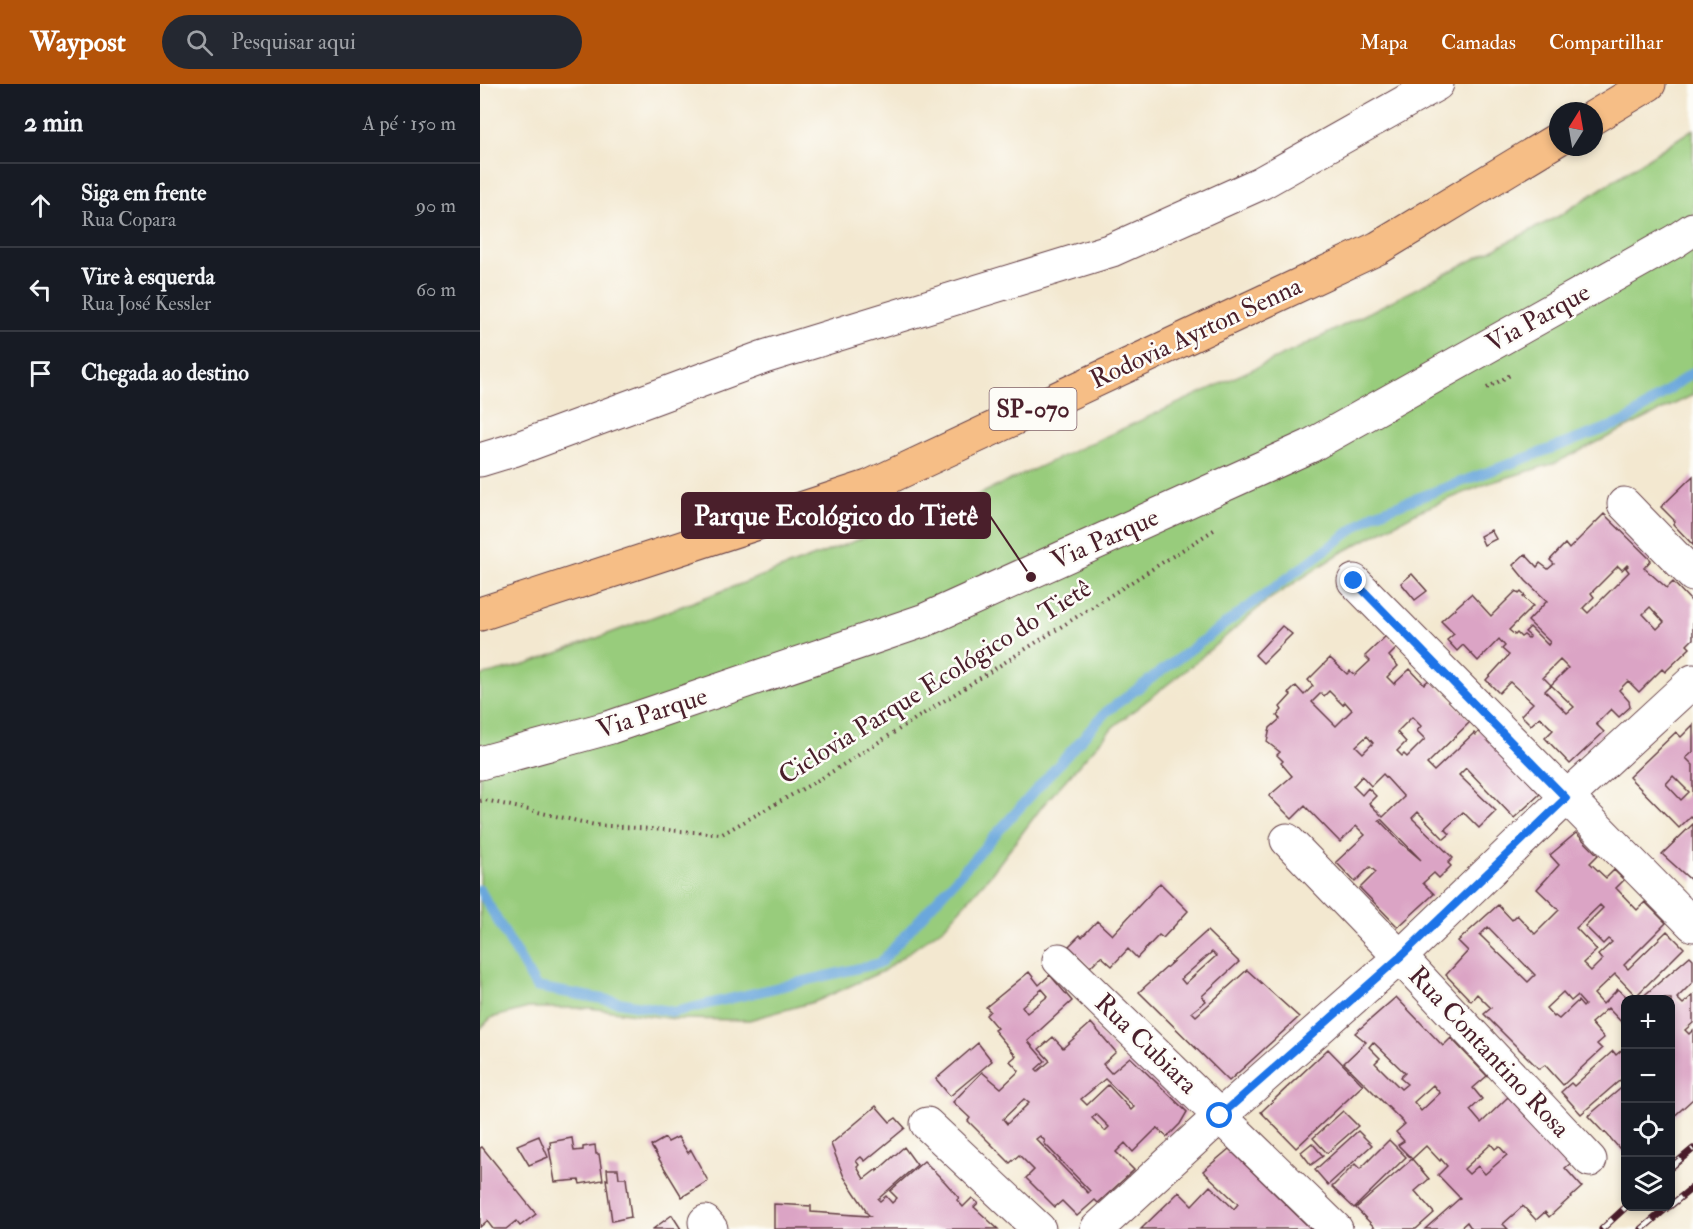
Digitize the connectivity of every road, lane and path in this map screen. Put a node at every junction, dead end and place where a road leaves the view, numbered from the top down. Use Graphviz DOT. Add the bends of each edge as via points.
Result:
graph roads {
  1 [pos="1437,84"];
  2 [pos="1649,84"];
  3 [pos="1603,112"];
  4 [pos="1549,144"];
  5 [pos="1693,229"];
  6 [pos="1518,370"];
  7 [pos="1477,393"];
  8 [pos="480,460"];
  9 [pos="1624,504"];
  10 [pos="1221,525"];
  11 [pos="1693,575"];
  12 [pos="1354,581"];
  13 [pos="480,614"];
  14 [pos="1693,681"];
  15 [pos="480,763"];
  16 [pos="1566,798"];
  17 [pos="480,801"];
  18 [pos="1287,840"];
  19 [pos="1693,925"];
  20 [pos="1400,957"];
  21 [pos="1059,960"];
  22 [pos="1220,1116"];
  23 [pos="927,1124"];
  24 [pos="1590,1160"];
  25 [pos="1039,1229"];
  26 [pos="1097,1229"];
  27 [pos="1336,1229"];
  1 -- 8 [label="street" via="1261,183 1112,250 764,357"];
  2 -- 3 [label="highway"];
  4 -- 13 [label="highway, Rodovia Ayrton Senna / SP-070" via="1378,248 867,486"];
  5 -- 15 [label="street, Via Parque" via="1310,447 925,620 611,727"];
  6 -- 7 [label="path"];
  9 -- 11 [label="street"];
  10 -- 17 [label="path, Ciclovia Parque Ecológico do Tietê" via="822,778 723,834 595,825"];
  12 -- 16 [label="street"];
  14 -- 16 [label="street"];
  16 -- 19 [label="street"];
  16 -- 20 [label="street"];
  18 -- 20 [label="street, Rua Contantino Rosa"];
  20 -- 22 [label="street"];
  20 -- 24 [label="street, Rua Contantino Rosa"];
  21 -- 22 [label="street, Rua Cubiara"];
  22 -- 26 [label="street"];
  22 -- 27 [label="street, Rua Cubiara"];
  23 -- 25 [label="street"];
}
